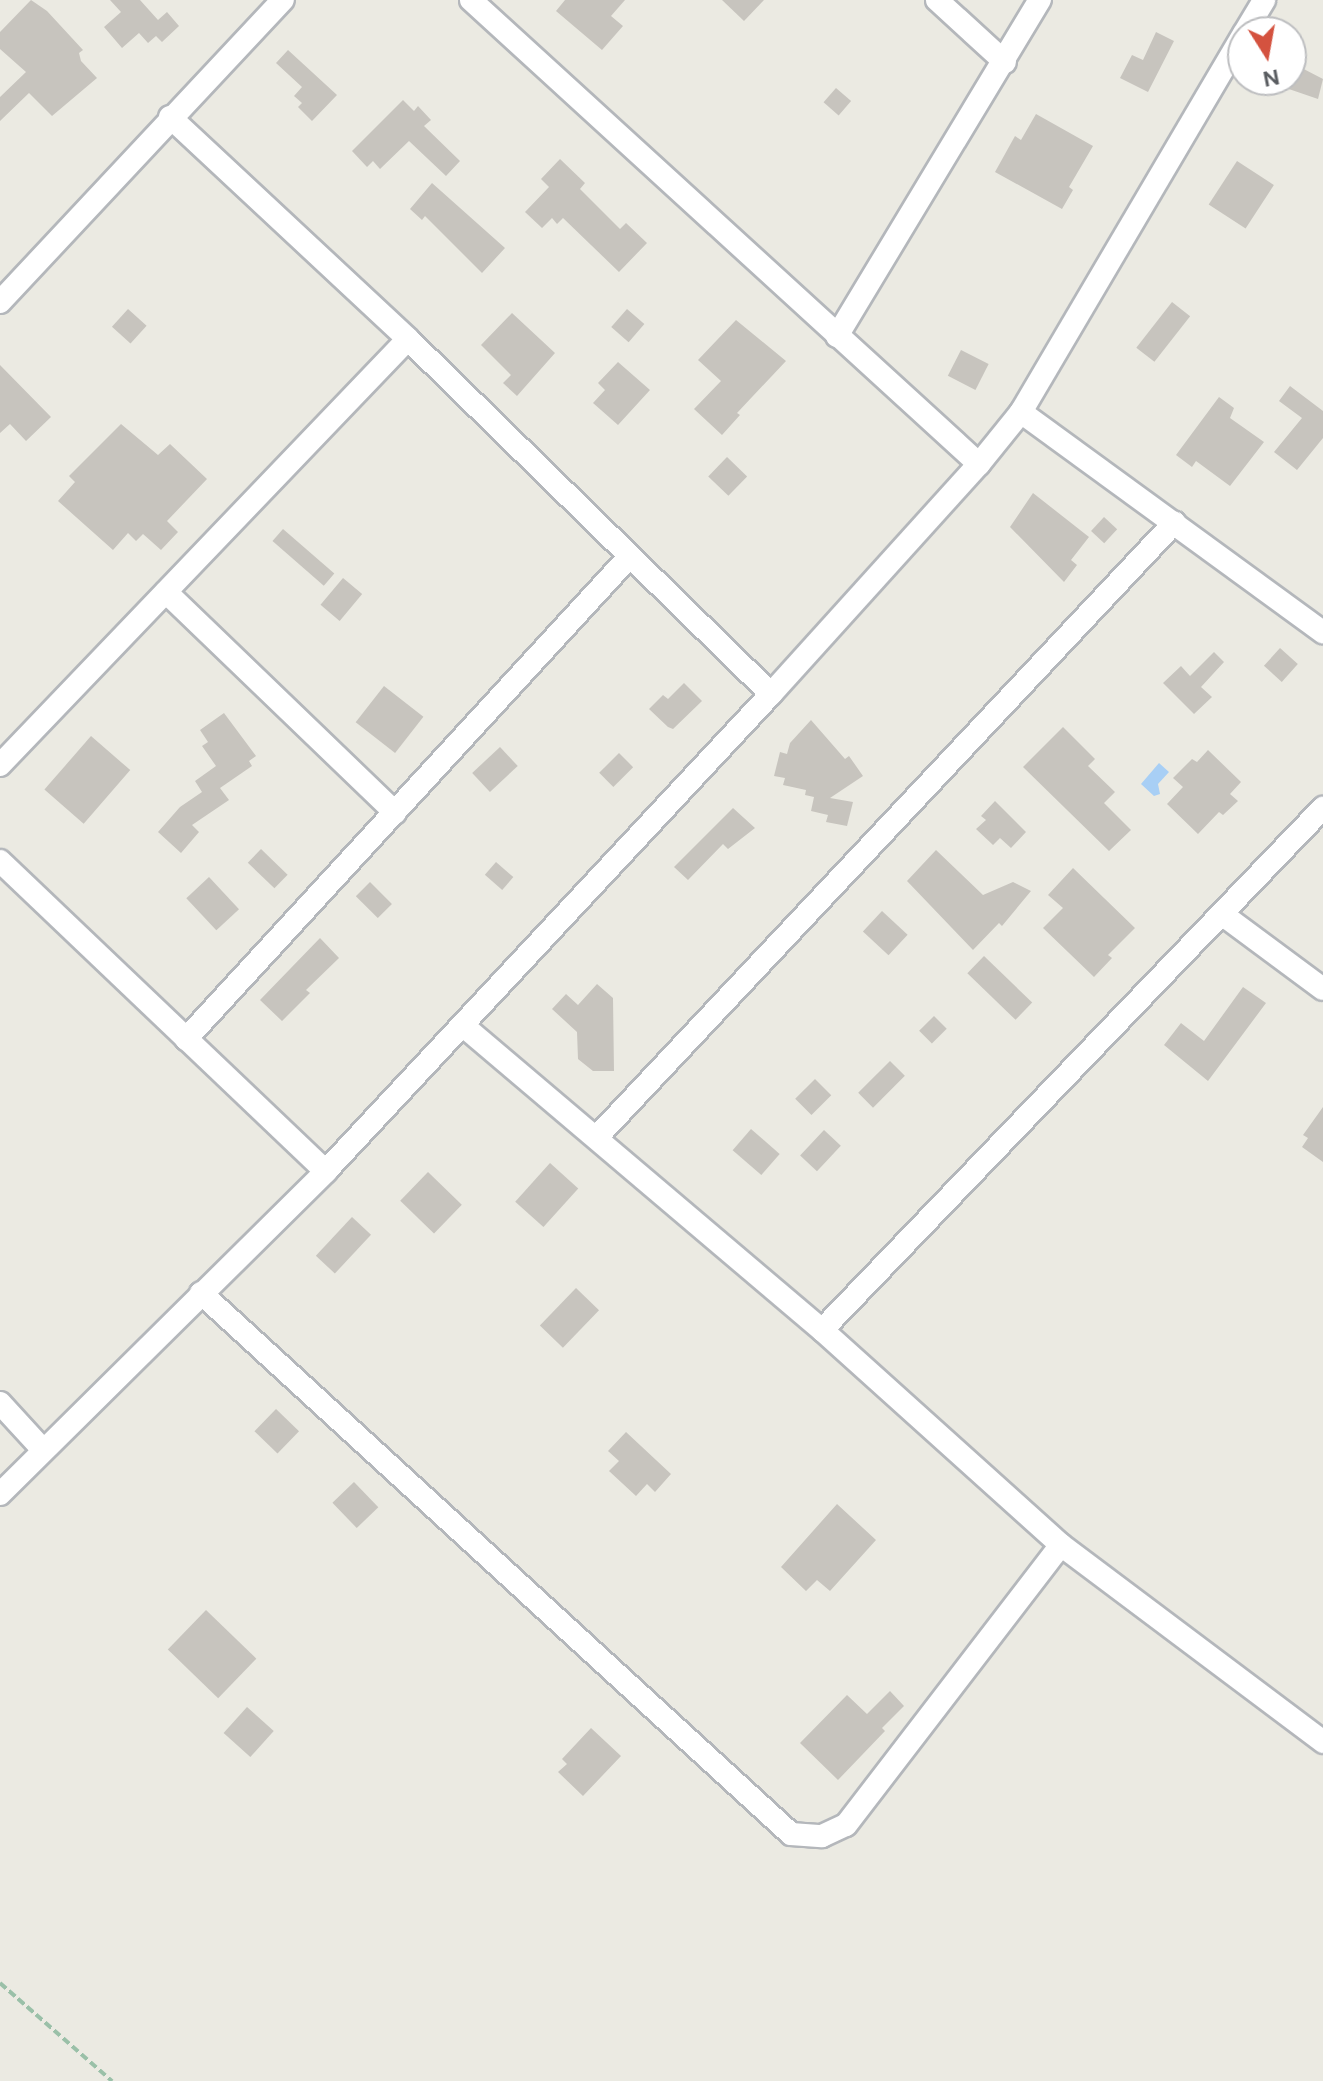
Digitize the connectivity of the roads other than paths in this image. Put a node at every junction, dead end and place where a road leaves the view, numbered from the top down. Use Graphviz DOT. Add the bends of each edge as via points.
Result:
graph roads {
  1 [pos="283,0"];
  2 [pos="471,0"];
  3 [pos="937,0"];
  4 [pos="1040,0"];
  5 [pos="1005,62"];
  6 [pos="1227,63"];
  7 [pos="170,117"];
  8 [pos="0,302"];
  9 [pos="837,336"];
  10 [pos="408,339"];
  11 [pos="1021,412"];
  12 [pos="979,464"];
  13 [pos="1174,523"];
  14 [pos="630,556"];
  15 [pos="166,592"];
  16 [pos="1323,632"];
  17 [pos="771,694"];
  18 [pos="0,765"];
  19 [pos="1323,808"];
  20 [pos="395,812"];
  21 [pos="0,861"];
  22 [pos="1223,915"];
  23 [pos="1323,989"];
  24 [pos="463,1026"];
  25 [pos="186,1039"];
  26 [pos="597,1137"];
  27 [pos="326,1171"];
  28 [pos="201,1293"];
  29 [pos="822,1330"];
  30 [pos="0,1403"];
  31 [pos="43,1450"];
  32 [pos="0,1494"];
  33 [pos="1061,1545"];
  34 [pos="1323,1742"];
  1 -- 7 [label="street"];
  2 -- 9 [label="street"];
  3 -- 5 [label="street"];
  4 -- 5 [label="street"];
  5 -- 9 [label="street"];
  6 -- 11 [label="street"];
  7 -- 8 [label="street"];
  7 -- 10 [label="street"];
  9 -- 12 [label="street"];
  10 -- 14 [label="street"];
  10 -- 15 [label="street"];
  11 -- 12 [label="street"];
  11 -- 13 [label="street"];
  12 -- 17 [label="street"];
  13 -- 16 [label="street"];
  13 -- 26 [label="street"];
  14 -- 17 [label="street"];
  14 -- 20 [label="street"];
  15 -- 18 [label="street"];
  15 -- 20 [label="street"];
  17 -- 24 [label="street"];
  19 -- 22 [label="street"];
  20 -- 25 [label="street"];
  21 -- 25 [label="street"];
  22 -- 23 [label="street"];
  22 -- 29 [label="street"];
  24 -- 26 [label="street"];
  24 -- 27 [label="street"];
  25 -- 27 [label="street"];
  26 -- 29 [label="street"];
  27 -- 28 [label="street"];
  28 -- 31 [label="street"];
  28 -- 33 [label="street" via="791,1834 822,1836 846,1825"];
  29 -- 33 [label="street"];
  30 -- 31 [label="street"];
  31 -- 32 [label="street"];
  33 -- 34 [label="street"];
}
